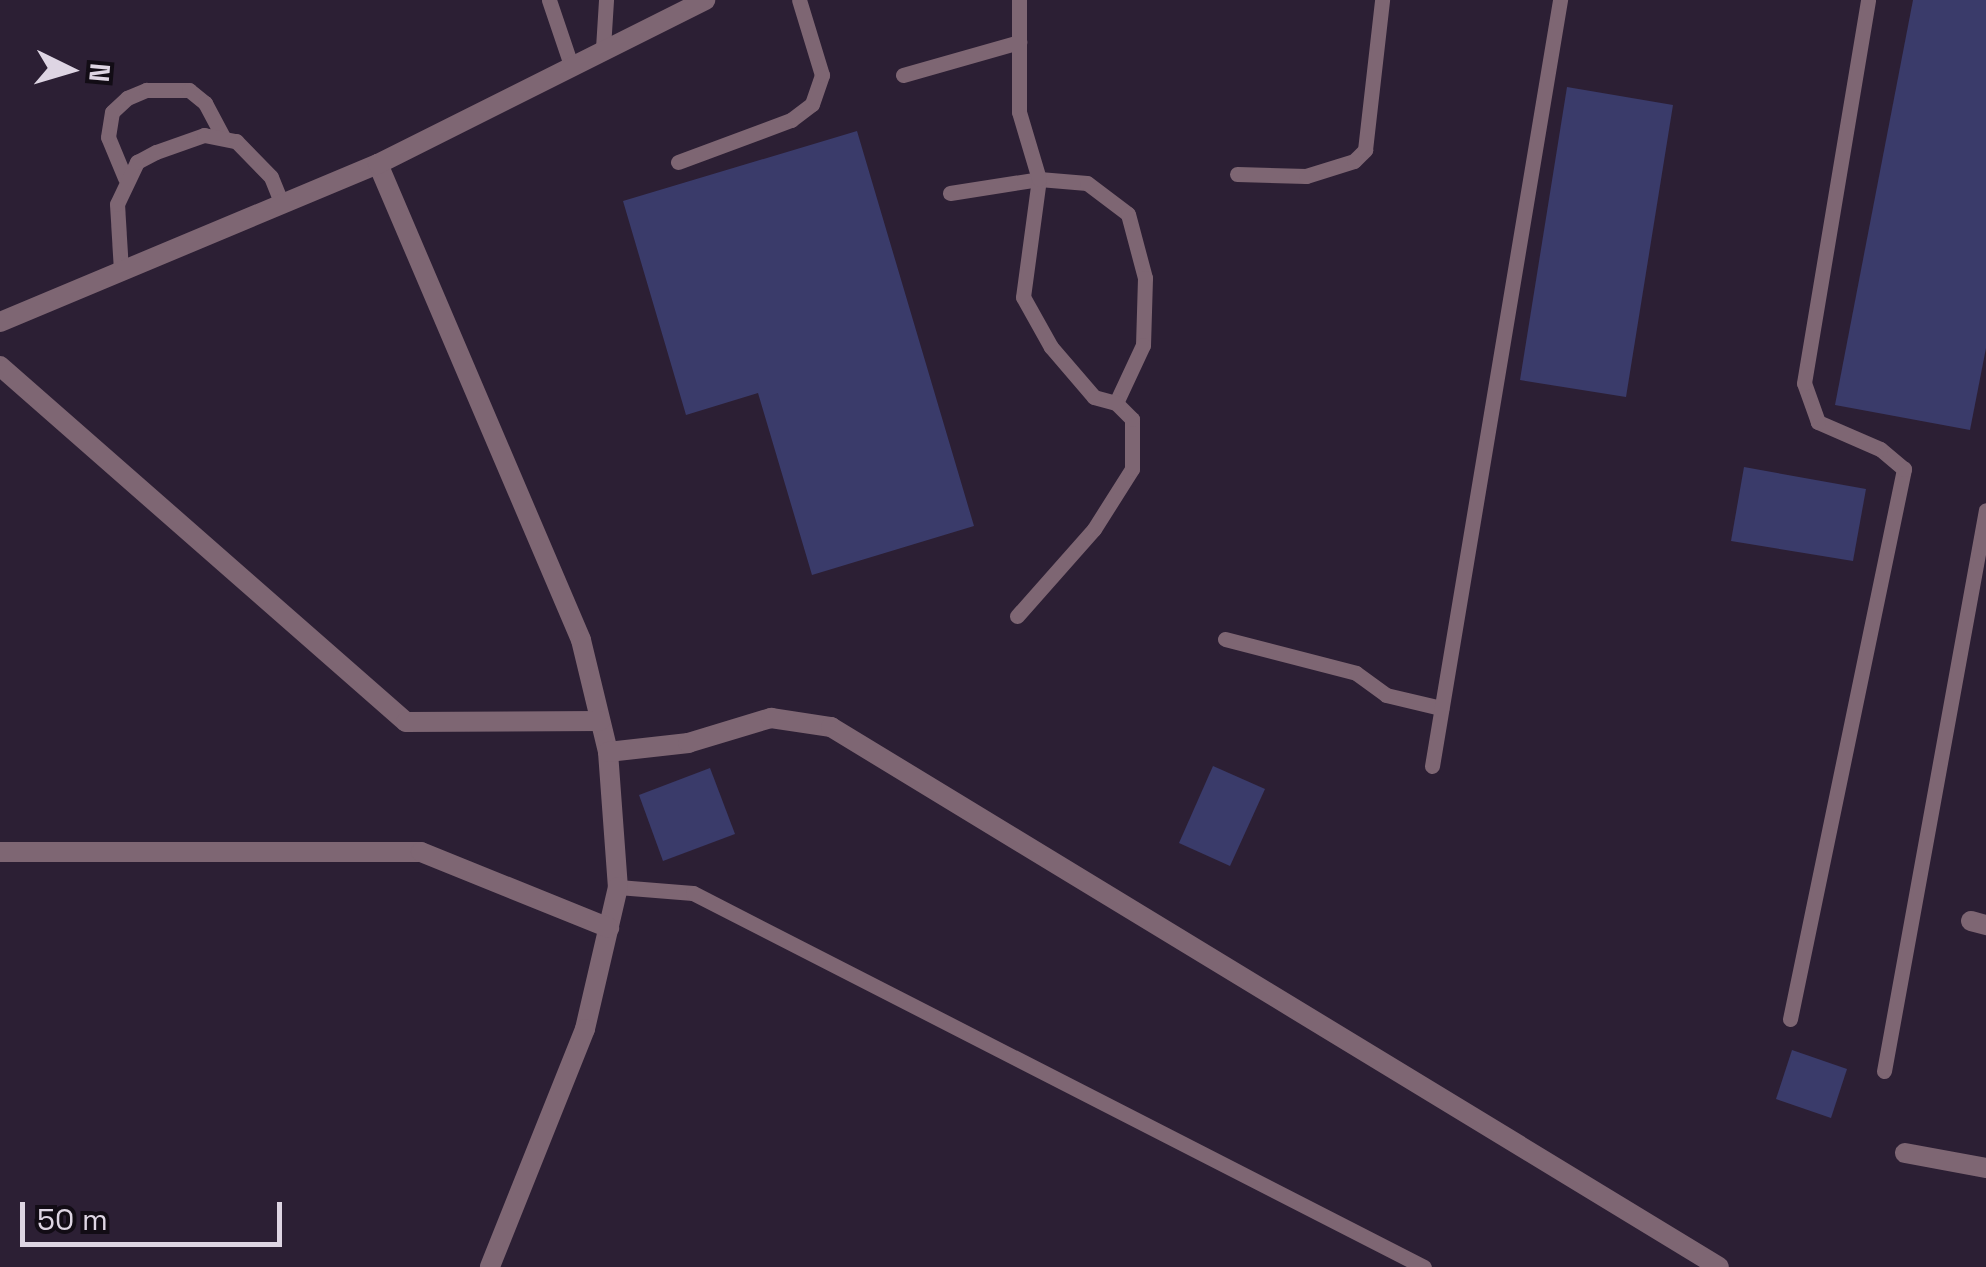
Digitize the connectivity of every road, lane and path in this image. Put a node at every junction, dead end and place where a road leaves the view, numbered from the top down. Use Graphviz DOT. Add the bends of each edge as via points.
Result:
graph roads {
  1 [pos="549,0"];
  2 [pos="606,0"];
  3 [pos="705,0"];
  4 [pos="799,0"];
  5 [pos="1018,0"];
  6 [pos="1382,0"];
  7 [pos="1560,0"];
  8 [pos="1868,0"];
  9 [pos="1019,42"];
  10 [pos="603,48"];
  11 [pos="571,64"];
  12 [pos="903,75"];
  13 [pos="223,136"];
  14 [pos="678,162"];
  15 [pos="378,164"];
  16 [pos="1237,174"];
  17 [pos="124,178"];
  18 [pos="1039,180"];
  19 [pos="950,193"];
  20 [pos="282,204"];
  21 [pos="120,272"];
  22 [pos="1,320"];
  23 [pos="0,366"];
  24 [pos="1116,403"];
  25 [pos="1986,510"];
  26 [pos="1017,616"];
  27 [pos="1225,639"];
  28 [pos="1441,708"];
  29 [pos="600,721"];
  30 [pos="608,752"];
  31 [pos="1432,766"];
  32 [pos="0,852"];
  33 [pos="618,887"];
  34 [pos="609,928"];
  35 [pos="1790,1019"];
  36 [pos="1884,1070"];
  37 [pos="1905,1153"];
  38 [pos="1986,1168"];
  39 [pos="490,1267"];
  40 [pos="1424,1267"];
  41 [pos="1719,1267"];
  1 -- 11 [label="lane"];
  2 -- 10 [label="lane"];
  3 -- 10 [label="street"];
  4 -- 14 [label="lane" via="822,75 812,104 790,120"];
  5 -- 9 [label="lane"];
  6 -- 16 [label="lane" via="1365,150 1354,161 1306,176"];
  7 -- 28 [label="lane"];
  8 -- 35 [label="lane" via="1804,384 1818,422 1880,449 1904,469"];
  9 -- 12 [label="lane"];
  9 -- 18 [label="lane" via="1019,112"];
  10 -- 11 [label="street"];
  11 -- 15 [label="street"];
  13 -- 17 [label="lane" via="156,152"];
  13 -- 17 [label="lane" via="205,103 189,90 136,94 112,112 108,136"];
  13 -- 20 [label="lane" via="260,162"];
  15 -- 20 [label="street"];
  15 -- 29 [label="street" via="580,640"];
  17 -- 21 [label="lane" via="114,225"];
  18 -- 19 [label="lane"];
  18 -- 24 [label="lane" via="1024,297 1050,347 1094,398"];
  18 -- 24 [label="lane" via="1087,182 1128,214 1145,278 1143,345"];
  20 -- 21 [label="street"];
  21 -- 22 [label="street"];
  23 -- 29 [label="street" via="406,722"];
  24 -- 26 [label="lane" via="1132,419 1132,469 1094,529"];
  25 -- 36 [label="lane"];
  27 -- 28 [label="lane" via="1356,674 1386,694"];
  28 -- 31 [label="lane"];
  29 -- 30 [label="street"];
  30 -- 33 [label="street"];
  30 -- 41 [label="street" via="688,742 772,718 831,727"];
  32 -- 34 [label="street" via="421,852"];
  33 -- 34 [label="street"];
  33 -- 40 [label="lane" via="693,893"];
  34 -- 39 [label="street" via="585,1029"];
  37 -- 38 [label="street"];
}
